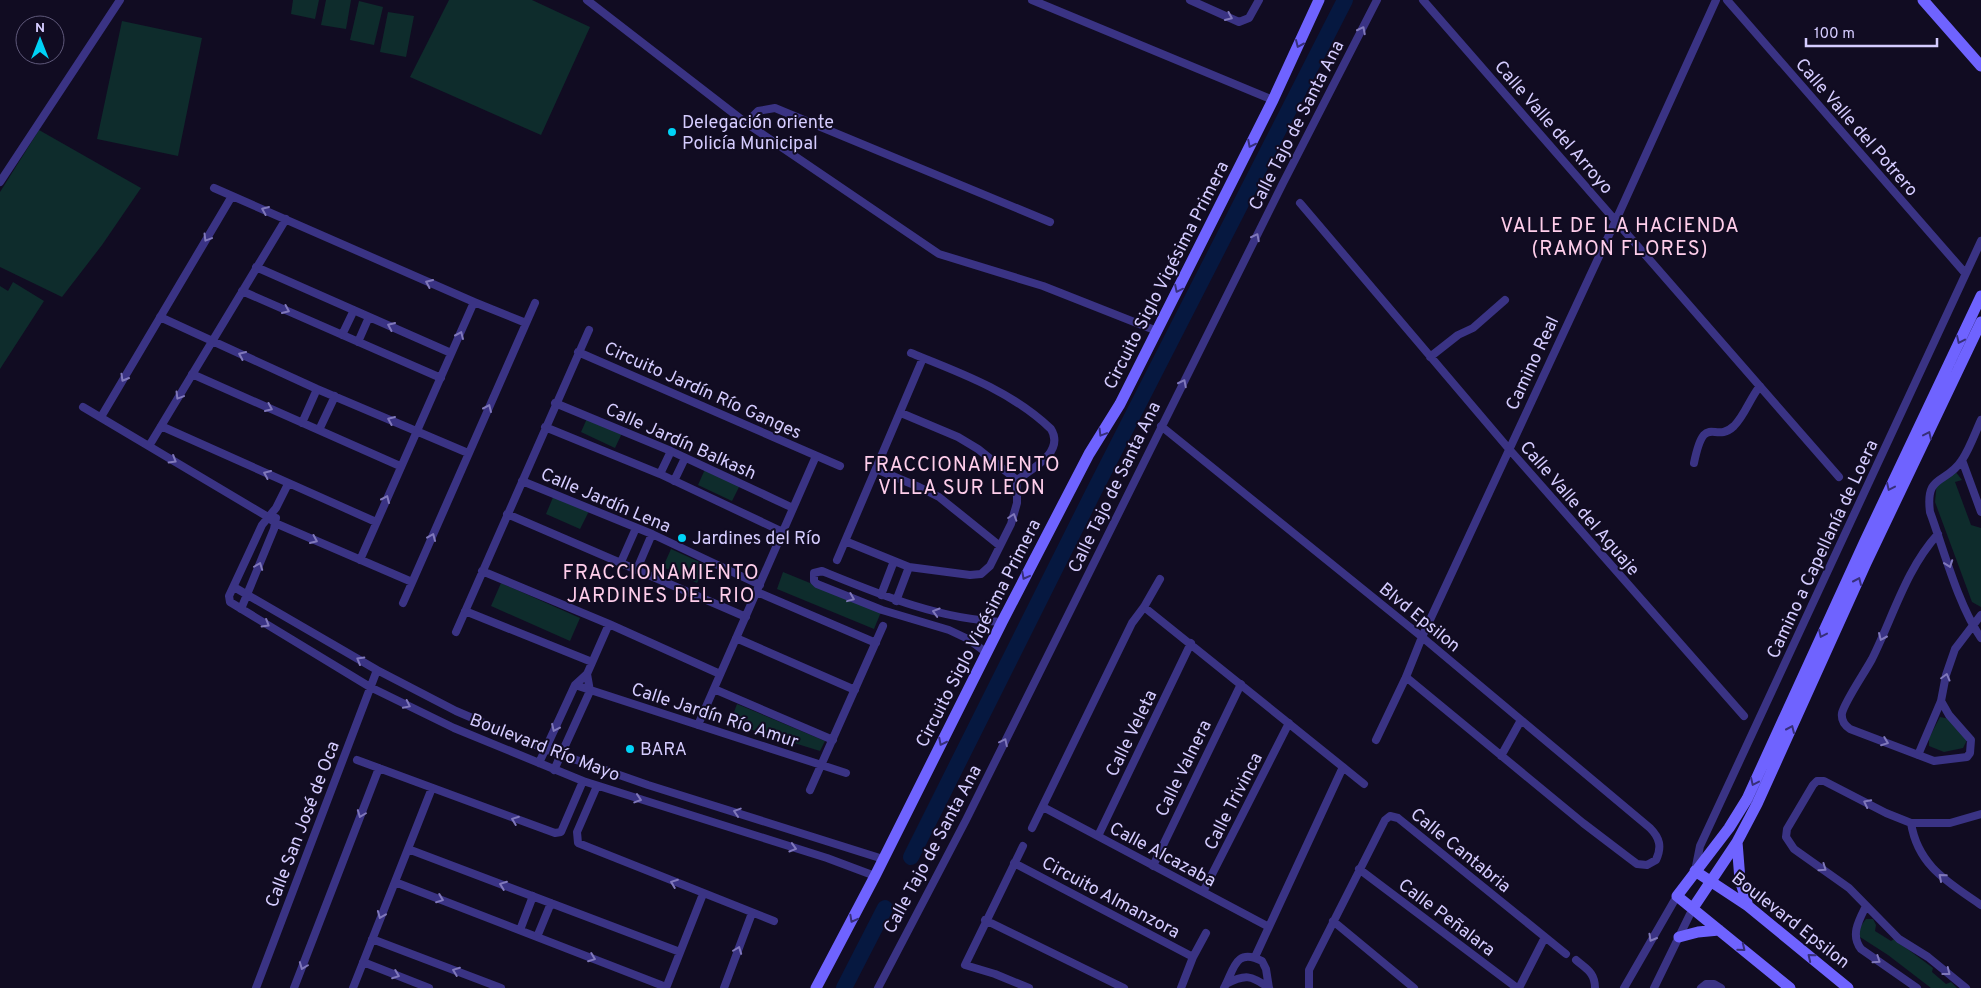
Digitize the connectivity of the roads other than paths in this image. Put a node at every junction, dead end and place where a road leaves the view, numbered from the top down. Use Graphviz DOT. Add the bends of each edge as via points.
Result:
graph roads {
  1 [pos="120,0"];
  2 [pos="588,0"];
  3 [pos="1032,0"];
  4 [pos="1190,0"];
  5 [pos="1259,0"];
  6 [pos="1319,0"];
  7 [pos="1377,0"];
  8 [pos="1423,0"];
  9 [pos="1716,0"];
  10 [pos="1727,0"];
  11 [pos="1923,0"];
  12 [pos="1981,66"];
  13 [pos="1273,100"];
  14 [pos="746,123"];
  15 [pos="0,182"];
  16 [pos="214,188"];
  17 [pos="232,196"];
  18 [pos="1300,203"];
  19 [pos="286,219"];
  20 [pos="1616,220"];
  21 [pos="1050,222"];
  22 [pos="1981,241"];
  23 [pos="256,267"];
  24 [pos="1965,273"];
  25 [pos="242,291"];
  26 [pos="1981,296"];
  27 [pos="1505,300"];
  28 [pos="474,302"];
  29 [pos="535,303"];
  30 [pos="354,310"];
  31 [pos="160,317"];
  32 [pos="369,317"];
  33 [pos="1981,322"];
  34 [pos="526,324"];
  35 [pos="589,330"];
  36 [pos="1157,332"];
  37 [pos="342,335"];
  38 [pos="211,340"];
  39 [pos="358,342"];
  40 [pos="578,352"];
  41 [pos="451,353"];
  42 [pos="911,353"];
  43 [pos="1430,357"];
  44 [pos="924,358"];
  45 [pos="192,374"];
  46 [pos="441,378"];
  47 [pos="1760,386"];
  48 [pos="318,389"];
  49 [pos="335,396"];
  50 [pos="555,403"];
  51 [pos="83,407"];
  52 [pos="901,413"];
  53 [pos="101,417"];
  54 [pos="1981,420"];
  55 [pos="302,423"];
  56 [pos="161,426"];
  57 [pos="1161,426"];
  58 [pos="545,427"];
  59 [pos="319,430"];
  60 [pos="416,430"];
  61 [pos="149,446"];
  62 [pos="1509,449"];
  63 [pos="671,451"];
  64 [pos="468,452"];
  65 [pos="816,456"];
  66 [pos="685,458"];
  67 [pos="1962,460"];
  68 [pos="1694,463"];
  69 [pos="400,466"];
  70 [pos="840,466"];
  71 [pos="876,469"];
  72 [pos="660,474"];
  73 [pos="1839,477"];
  74 [pos="1018,480"];
  75 [pos="522,481"];
  76 [pos="674,481"];
  77 [pos="288,484"];
  78 [pos="276,508"];
  79 [pos="793,508"];
  80 [pos="1981,512"];
  81 [pos="507,514"];
  82 [pos="268,517"];
  83 [pos="376,522"];
  84 [pos="275,523"];
  85 [pos="636,528"];
  86 [pos="783,532"];
  87 [pos="652,534"];
  88 [pos="1938,534"];
  89 [pos="845,541"];
  90 [pos="1000,546"];
  91 [pos="360,560"];
  92 [pos="837,560"];
  93 [pos="894,561"];
  94 [pos="621,562"];
  95 [pos="909,567"];
  96 [pos="637,569"];
  97 [pos="482,571"];
  98 [pos="1160,580"];
  99 [pos="412,582"];
  100 [pos="234,587"];
  101 [pos="758,588"];
  102 [pos="248,595"];
  103 [pos="881,595"];
  104 [pos="896,601"];
  105 [pos="403,604"];
  106 [pos="1144,607"];
  107 [pos="241,609"];
  108 [pos="465,611"];
  109 [pos="1981,615"];
  110 [pos="746,617"];
  111 [pos="952,617"];
  112 [pos="1002,622"];
  113 [pos="609,624"];
  114 [pos="1972,625"];
  115 [pos="883,626"];
  116 [pos="949,630"];
  117 [pos="456,632"];
  118 [pos="1422,637"];
  119 [pos="736,638"];
  120 [pos="1981,638"];
  121 [pos="876,643"];
  122 [pos="1191,644"];
  123 [pos="987,653"];
  124 [pos="592,662"];
  125 [pos="377,670"];
  126 [pos="587,674"];
  127 [pos="720,674"];
  128 [pos="1406,677"];
  129 [pos="1241,684"];
  130 [pos="575,685"];
  131 [pos="370,687"];
  132 [pos="714,689"];
  133 [pos="590,690"];
  134 [pos="855,690"];
  135 [pos="1941,701"];
  136 [pos="1744,716"];
  137 [pos="1521,720"];
  138 [pos="1289,723"];
  139 [pos="698,725"];
  140 [pos="833,740"];
  141 [pos="1376,740"];
  142 [pos="545,749"];
  143 [pos="560,755"];
  144 [pos="1918,755"];
  145 [pos="1501,756"];
  146 [pos="357,760"];
  147 [pos="538,763"];
  148 [pos="820,765"];
  149 [pos="1343,767"];
  150 [pos="378,768"];
  151 [pos="554,770"];
  152 [pos="846,773"];
  153 [pos="582,781"];
  154 [pos="1364,784"];
  155 [pos="597,786"];
  156 [pos="432,788"];
  157 [pos="810,790"];
  158 [pos="1043,807"];
  159 [pos="1981,814"];
  160 [pos="1911,823"];
  161 [pos="1032,828"];
  162 [pos="1098,836"];
  163 [pos="1737,842"];
  164 [pos="1023,846"];
  165 [pos="408,848"];
  166 [pos="883,859"];
  167 [pos="1014,863"];
  168 [pos="1153,866"];
  169 [pos="1359,869"];
  170 [pos="1695,871"];
  171 [pos="875,876"];
  172 [pos="1712,881"];
  173 [pos="395,882"];
  174 [pos="1203,892"];
  175 [pos="703,894"];
  176 [pos="533,896"];
  177 [pos="1677,896"];
  178 [pos="550,903"];
  179 [pos="1981,905"];
  180 [pos="1748,906"];
  181 [pos="1866,906"];
  182 [pos="1693,908"];
  183 [pos="752,913"];
  184 [pos="985,920"];
  185 [pos="774,922"];
  186 [pos="1333,922"];
  187 [pos="1269,928"];
  188 [pos="520,930"];
  189 [pos="1719,930"];
  190 [pos="1206,933"];
  191 [pos="537,937"];
  192 [pos="1679,937"];
  193 [pos="1544,938"];
  194 [pos="372,939"];
  195 [pos="680,952"];
  196 [pos="1566,954"];
  197 [pos="1193,957"];
  198 [pos="1255,957"];
  199 [pos="1576,960"];
  200 [pos="363,962"];
  201 [pos="1225,986"];
  202 [pos="1310,987"];
  203 [pos="256,988"];
  204 [pos="294,988"];
  205 [pos="353,988"];
  206 [pos="429,988"];
  207 [pos="499,988"];
  208 [pos="666,988"];
  209 [pos="724,988"];
  210 [pos="816,988"];
  211 [pos="878,988"];
  212 [pos="1029,988"];
  213 [pos="1124,988"];
  214 [pos="1181,988"];
  215 [pos="1269,988"];
  216 [pos="1414,988"];
  217 [pos="1518,988"];
  218 [pos="1595,988"];
  219 [pos="1624,988"];
  220 [pos="1654,988"];
  221 [pos="1701,988"];
  222 [pos="1721,988"];
  223 [pos="1790,988"];
  224 [pos="1848,988"];
  225 [pos="1917,988"];
  226 [pos="1966,988"];
  1 -- 15 [label="street"];
  2 -- 14 [label="street"];
  3 -- 13 [label="street"];
  4 -- 5 [label="street, one-way" via="1239,22 1249,18"];
  6 -- 13 [label="street, Circuito Siglo Vigésima Primera, one-way"];
  57 -- 7 [label="street, Calle Tajo de Santa Ana, one-way"];
  8 -- 20 [label="street, Calle Valle del Arroyo"];
  9 -- 20 [label="street, Camino Real"];
  10 -- 24 [label="street, Calle Valle del Potrero"];
  11 -- 12 [label="street"];
  13 -- 36 [label="street, Circuito Siglo Vigésima Primera, one-way"];
  14 -- 21 [label="street" via="758,111 775,108"];
  14 -- 36 [label="street" via="940,254 1043,286"];
  16 -- 17 [label="street"];
  19 -- 17 [label="street, one-way"];
  17 -- 31 [label="street, one-way"];
  18 -- 43 [label="street, Calle Valle del Aguaje"];
  19 -- 23 [label="street"];
  28 -- 19 [label="street, one-way"];
  20 -- 47 [label="street, Calle Valle del Arroyo"];
  20 -- 62 [label="street, Camino Real"];
  22 -- 24 [label="street, Camino a Capellanía de Loera"];
  23 -- 25 [label="street"];
  23 -- 30 [label="street"];
  24 -- 170 [label="street, Camino a Capellanía de Loera" via="1700,846"];
  25 -- 37 [label="street, one-way"];
  25 -- 38 [label="street"];
  26 -- 170 [label="street, one-way" via="1746,799 1729,828"];
  27 -- 43 [label="street" via="1474,328 1458,334"];
  28 -- 34 [label="street"];
  41 -- 28 [label="street, one-way"];
  29 -- 34 [label="street"];
  30 -- 32 [label="street"];
  30 -- 37 [label="street"];
  31 -- 38 [label="street"];
  31 -- 53 [label="street, one-way"];
  32 -- 39 [label="street"];
  41 -- 32 [label="street, one-way"];
  163 -- 33 [label="street, one-way"];
  64 -- 34 [label="street, one-way"];
  35 -- 40 [label="street, Circuito Jardín Río Ganges"];
  36 -- 112 [label="street, Circuito Siglo Vigésima Primera, one-way"];
  37 -- 39 [label="street"];
  38 -- 45 [label="street"];
  48 -- 38 [label="street, one-way"];
  39 -- 46 [label="street"];
  40 -- 50 [label="street, Circuito Jardín Río Ganges"];
  40 -- 65 [label="street, Circuito Jardín Río Ganges"];
  41 -- 46 [label="street"];
  42 -- 44 [label="street"];
  43 -- 62 [label="street, Calle Valle del Aguaje"];
  44 -- 52 [label="street"];
  44 -- 74 [label="street" via="1006,394 1054,434 1054,444 1048,456"];
  45 -- 55 [label="street, one-way"];
  45 -- 56 [label="street, one-way"];
  46 -- 60 [label="street"];
  47 -- 68 [label="street" via="1733,427 1703,434"];
  47 -- 73 [label="street, Calle Valle del Arroyo"];
  48 -- 49 [label="street"];
  48 -- 55 [label="street"];
  49 -- 59 [label="street"];
  60 -- 49 [label="street, one-way"];
  50 -- 58 [label="street, Circuito Jardín Río Ganges"];
  50 -- 63 [label="street, Calle Jardín Balkash"];
  51 -- 53 [label="street"];
  52 -- 71 [label="street"];
  52 -- 74 [label="street" via="958,437"];
  53 -- 61 [label="street"];
  54 -- 67 [label="street"];
  55 -- 59 [label="street"];
  56 -- 61 [label="street"];
  77 -- 56 [label="street, one-way"];
  57 -- 118 [label="street, Blvd Epsilon"];
  211 -- 57 [label="street, Calle Tajo de Santa Ana, one-way" via="966,820"];
  58 -- 72 [label="street"];
  58 -- 75 [label="street, Circuito Jardín Río Ganges"];
  59 -- 69 [label="street"];
  60 -- 64 [label="street"];
  60 -- 69 [label="street"];
  61 -- 82 [label="street, one-way"];
  62 -- 118 [label="street, Camino Real"];
  62 -- 136 [label="street, Calle Valle del Aguaje"];
  63 -- 66 [label="street, Calle Jardín Balkash"];
  63 -- 72 [label="street"];
  99 -- 64 [label="street, one-way"];
  65 -- 70 [label="street, Circuito Jardín Río Ganges"];
  65 -- 79 [label="street, Circuito Jardín Río Ganges"];
  66 -- 76 [label="street"];
  66 -- 79 [label="street, Calle Jardín Balkash"];
  67 -- 80 [label="street"];
  67 -- 88 [label="street" via="1931,488 1930,512"];
  83 -- 69 [label="street, one-way"];
  71 -- 89 [label="street"];
  71 -- 90 [label="street" via="939,497"];
  72 -- 76 [label="street"];
  90 -- 74 [label="street, one-way" via="1015,514"];
  75 -- 81 [label="street, Circuito Jardín Río Ganges"];
  75 -- 85 [label="street, Calle Jardín Lena"];
  76 -- 86 [label="street"];
  77 -- 78 [label="street"];
  77 -- 83 [label="street"];
  78 -- 82 [label="street"];
  78 -- 84 [label="street"];
  79 -- 86 [label="street, Circuito Jardín Río Ganges"];
  81 -- 94 [label="street"];
  81 -- 97 [label="street, Circuito Jardín Río Ganges"];
  82 -- 84 [label="street"];
  82 -- 100 [label="street"];
  83 -- 91 [label="street"];
  84 -- 91 [label="street, one-way"];
  102 -- 84 [label="street, one-way"];
  85 -- 87 [label="street, Calle Jardín Lena"];
  85 -- 94 [label="street"];
  86 -- 101 [label="street, Circuito Jardín Río Ganges"];
  87 -- 96 [label="street"];
  87 -- 101 [label="street, Calle Jardín Lena"];
  88 -- 114 [label="street, one-way"];
  88 -- 144 [label="street, one-way" via="1922,552 1872,659 1842,714 1842,720 1850,729"];
  89 -- 92 [label="street"];
  89 -- 93 [label="street"];
  90 -- 95 [label="street" via="990,566 981,574"];
  91 -- 99 [label="street"];
  93 -- 95 [label="street"];
  93 -- 103 [label="street"];
  94 -- 96 [label="street"];
  95 -- 104 [label="street"];
  96 -- 110 [label="street"];
  97 -- 108 [label="street, Circuito Jardín Río Ganges"];
  97 -- 113 [label="street"];
  98 -- 106 [label="street"];
  99 -- 105 [label="street"];
  100 -- 102 [label="street, Boulevard Río Mayo"];
  100 -- 107 [label="street, Boulevard Río Mayo" via="229,596 230,602"];
  101 -- 110 [label="street, Circuito Jardín Río Ganges"];
  101 -- 121 [label="street, Calle Jardín Lena"];
  102 -- 107 [label="street"];
  125 -- 102 [label="street, Boulevard Río Mayo, one-way"];
  103 -- 104 [label="street"];
  103 -- 116 [label="street, one-way" via="822,571 814,574 814,581 818,584 882,610"];
  111 -- 104 [label="street, one-way"];
  106 -- 122 [label="street"];
  106 -- 158 [label="street" via="1132,622"];
  107 -- 131 [label="street, Boulevard Río Mayo, one-way"];
  108 -- 117 [label="street, Circuito Jardín Río Ganges"];
  108 -- 124 [label="street"];
  109 -- 114 [label="street"];
  110 -- 119 [label="street, Circuito Jardín Río Ganges"];
  111 -- 112 [label="street"];
  111 -- 116 [label="street"];
  112 -- 123 [label="street, Circuito Siglo Vigésima Primera"];
  113 -- 124 [label="street"];
  113 -- 127 [label="street"];
  114 -- 120 [label="street"];
  135 -- 114 [label="street, one-way" via="1953,654"];
  115 -- 121 [label="street"];
  116 -- 123 [label="street"];
  118 -- 128 [label="street, Camino Real"];
  118 -- 137 [label="street, Blvd Epsilon"];
  119 -- 127 [label="street, Circuito Jardín Río Ganges"];
  119 -- 134 [label="street"];
  121 -- 134 [label="street"];
  122 -- 129 [label="street"];
  122 -- 162 [label="street, Calle Veleta"];
  123 -- 166 [label="street, Circuito Siglo Vigésima Primera, one-way"];
  124 -- 126 [label="street"];
  125 -- 131 [label="street, Calle San José de Oca"];
  125 -- 142 [label="street, Boulevard Río Mayo" via="456,711"];
  126 -- 130 [label="street"];
  126 -- 133 [label="street"];
  127 -- 132 [label="street, Circuito Jardín Río Ganges"];
  128 -- 141 [label="street, Camino Real"];
  128 -- 145 [label="street"];
  129 -- 138 [label="street"];
  129 -- 168 [label="street, Calle Valnera"];
  130 -- 133 [label="street, Calle Jardín Río Amur"];
  130 -- 142 [label="street, one-way"];
  131 -- 147 [label="street, Boulevard Río Mayo, one-way" via="454,728"];
  131 -- 203 [label="street, Calle San José de Oca"];
  132 -- 139 [label="street, Circuito Jardín Río Ganges"];
  132 -- 140 [label="street"];
  133 -- 139 [label="street, Calle Jardín Río Amur"];
  133 -- 143 [label="street"];
  134 -- 140 [label="street"];
  135 -- 144 [label="street"];
  135 -- 144 [label="street" via="1971,740 1970,753 1962,759 1934,761"];
  137 -- 145 [label="street"];
  137 -- 145 [label="street, Blvd Epsilon" via="1657,835 1660,842 1656,860 1647,865 1637,864 1628,858"];
  138 -- 149 [label="street"];
  138 -- 174 [label="street, Calle Trivinca"];
  139 -- 148 [label="street, Calle Jardín Río Amur"];
  140 -- 148 [label="street"];
  142 -- 143 [label="street, Boulevard Río Mayo"];
  142 -- 147 [label="street"];
  143 -- 151 [label="street"];
  166 -- 143 [label="street, Boulevard Río Mayo, one-way"];
  146 -- 150 [label="street"];
  147 -- 151 [label="street, Boulevard Río Mayo"];
  148 -- 152 [label="street, Calle Jardín Río Amur"];
  148 -- 157 [label="street"];
  149 -- 154 [label="street"];
  149 -- 187 [label="street"];
  150 -- 156 [label="street"];
  150 -- 204 [label="street, one-way"];
  151 -- 153 [label="street, Boulevard Río Mayo"];
  153 -- 155 [label="street, Boulevard Río Mayo"];
  153 -- 156 [label="street, one-way" via="561,832 555,833"];
  155 -- 171 [label="street, Boulevard Río Mayo, one-way"];
  175 -- 155 [label="street, one-way" via="578,843 577,832"];
  156 -- 165 [label="street"];
  158 -- 161 [label="street"];
  158 -- 162 [label="street, Calle Alcazaba"];
  159 -- 160 [label="street" via="1950,823"];
  179 -- 160 [label="street, one-way" via="1931,868 1916,844"];
  160 -- 181 [label="street, one-way" via="1820,781 1815,782 1787,829 1786,839 1794,848 1836,878"];
  162 -- 168 [label="street, Calle Alcazaba"];
  163 -- 172 [label="street"];
  163 -- 180 [label="street" via="1740,880"];
  164 -- 167 [label="street, Circuito Almanzora"];
  165 -- 173 [label="street"];
  176 -- 165 [label="street, one-way"];
  166 -- 171 [label="street, Circuito Siglo Vigésima Primera"];
  167 -- 184 [label="street, Circuito Almanzora"];
  167 -- 197 [label="street, Circuito Almanzora"];
  168 -- 174 [label="street, Calle Alcazaba"];
  169 -- 186 [label="street, Calle Cantabria"];
  169 -- 193 [label="street, Calle Cantabria" via="1385,820 1393,816"];
  169 -- 217 [label="street, Calle Peñalara"];
  170 -- 172 [label="street, Boulevard Epsilon"];
  170 -- 177 [label="street"];
  171 -- 210 [label="street, Circuito Siglo Vigésima Primera, one-way"];
  172 -- 180 [label="street, Boulevard Epsilon"];
  172 -- 182 [label="street"];
  173 -- 188 [label="street, one-way"];
  173 -- 194 [label="street, one-way"];
  174 -- 187 [label="street, Calle Alcazaba"];
  175 -- 183 [label="street"];
  175 -- 195 [label="street"];
  176 -- 178 [label="street"];
  176 -- 188 [label="street"];
  177 -- 182 [label="street"];
  177 -- 219 [label="street, one-way"];
  178 -- 191 [label="street"];
  178 -- 195 [label="street"];
  224 -- 180 [label="street, Boulevard Epsilon, one-way"];
  181 -- 225 [label="street, one-way" via="1857,925 1858,945"];
  181 -- 226 [label="street, one-way" via="1899,939 1928,957"];
  182 -- 189 [label="street"];
  182 -- 192 [label="street"];
  183 -- 185 [label="street"];
  209 -- 183 [label="street, one-way"];
  184 -- 212 [label="street, Circuito Almanzora" via="965,964"];
  184 -- 213 [label="street"];
  186 -- 202 [label="street, Calle Cantabria" via="1309,970"];
  186 -- 216 [label="street"];
  187 -- 198 [label="street"];
  188 -- 191 [label="street"];
  189 -- 192 [label="street"];
  189 -- 223 [label="street, one-way"];
  190 -- 197 [label="street, Circuito Almanzora"];
  191 -- 208 [label="street, one-way"];
  192 -- 220 [label="street"];
  193 -- 196 [label="street, Calle Cantabria"];
  193 -- 217 [label="street"];
  194 -- 200 [label="street"];
  207 -- 194 [label="street, one-way"];
  195 -- 208 [label="street"];
  197 -- 214 [label="street, Circuito Almanzora"];
  198 -- 201 [label="street" via="1249,956 1235,963"];
  198 -- 215 [label="street" via="1266,969"];
  199 -- 218 [label="street" via="1589,969"];
  200 -- 205 [label="street"];
  200 -- 206 [label="street, one-way"];
  201 -- 215 [label="street" via="1240,977 1248,977"];
  221 -- 222 [label="street" via="1706,984"];
}
